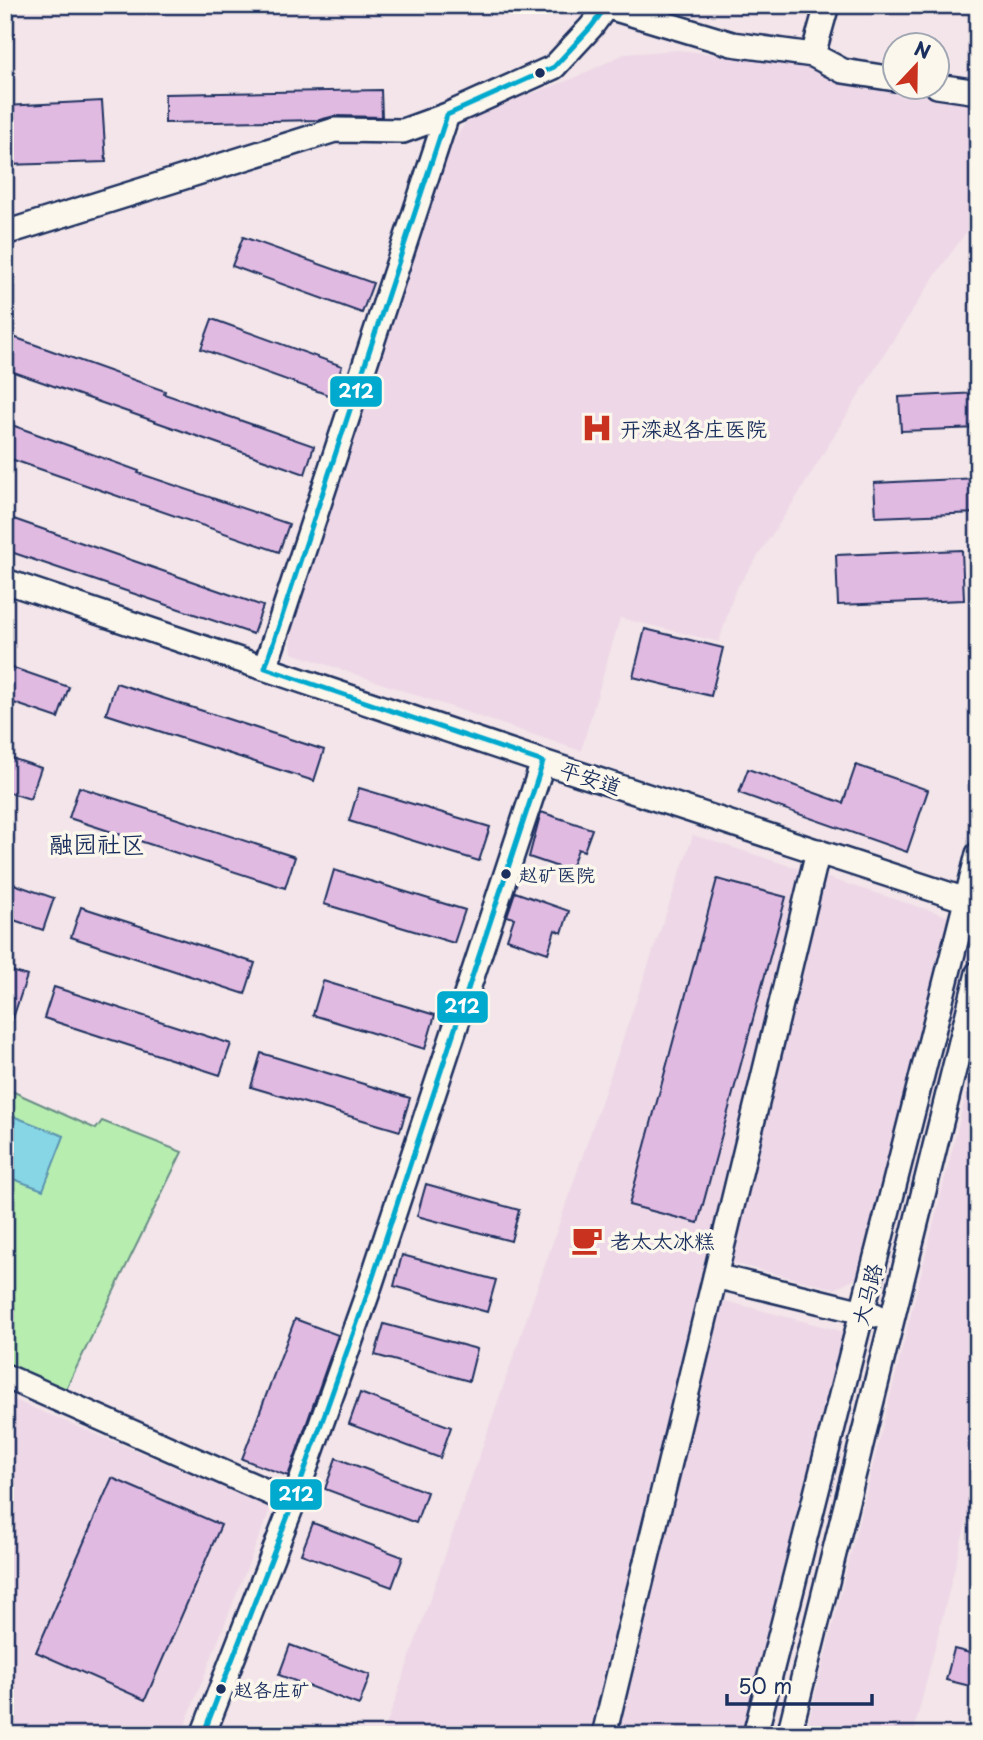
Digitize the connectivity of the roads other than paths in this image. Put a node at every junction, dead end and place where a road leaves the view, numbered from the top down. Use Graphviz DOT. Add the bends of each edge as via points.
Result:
graph roads {
  1 [pos="827,5"];
  2 [pos="608,6"];
  3 [pos="813,55"];
  4 [pos="881,77"];
  5 [pos="951,88"];
  6 [pos="978,92"];
  7 [pos="447,115"];
  8 [pos="5,233"];
  9 [pos="5,581"];
  10 [pos="265,668"];
  11 [pos="543,762"];
  12 [pos="818,851"];
  13 [pos="978,854"];
  14 [pos="972,902"];
  15 [pos="978,973"];
  16 [pos="715,1276"];
  17 [pos="862,1312"];
  18 [pos="892,1320"];
  19 [pos="5,1376"];
  20 [pos="293,1503"];
  21 [pos="203,1735"];
  22 [pos="604,1735"];
  23 [pos="755,1735"];
  24 [pos="789,1735"];
  1 -- 3 [label="street"];
  2 -- 3 [label="street" via="732,44"];
  2 -- 7 [label="street" via="554,67"];
  3 -- 4 [label="street" via="843,71"];
  5 -- 6 [label="street"];
  7 -- 8 [label="street" via="403,131 335,130"];
  7 -- 10 [label="street"];
  9 -- 10 [label="street, 平安道"];
  10 -- 11 [label="street, 平安道"];
  11 -- 12 [label="street, 平安道"];
  11 -- 20 [label="street" via="367,1296"];
  12 -- 14 [label="street, 平安道"];
  12 -- 16 [label="street"];
  13 -- 14 [label="street, 大马路"];
  14 -- 17 [label="street, 大马路"];
  15 -- 18 [label="street, 大马路"];
  16 -- 17 [label="street"];
  16 -- 22 [label="street"];
  17 -- 18 [label="street"];
  17 -- 23 [label="street, 大马路"];
  18 -- 24 [label="street, 大马路"];
  19 -- 20 [label="street"];
  20 -- 21 [label="street"];
}
